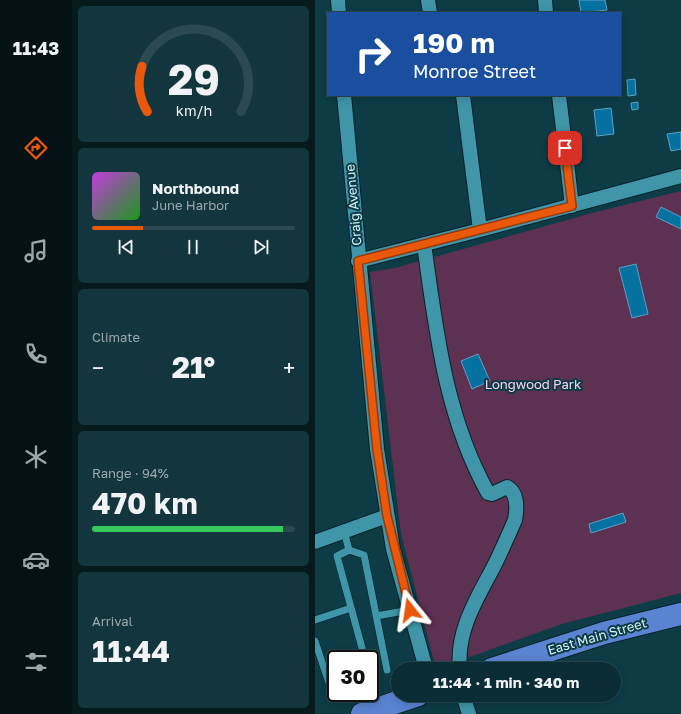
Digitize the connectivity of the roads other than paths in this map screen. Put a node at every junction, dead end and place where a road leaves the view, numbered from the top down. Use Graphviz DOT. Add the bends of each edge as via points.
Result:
graph roads {
  1 [pos="338,0"];
  2 [pos="428,0"];
  3 [pos="545,0"];
  4 [pos="339,12"];
  5 [pos="429,12"];
  6 [pos="546,12"];
  7 [pos="344,96"];
  8 [pos="463,96"];
  9 [pos="559,96"];
  10 [pos="681,176"];
  11 [pos="572,206"];
  12 [pos="480,230"];
  13 [pos="424,244"];
  14 [pos="358,261"];
  15 [pos="387,516"];
  16 [pos="344,531"];
  17 [pos="315,542"];
  18 [pos="349,550"];
  19 [pos="351,608"];
  20 [pos="410,610"];
  21 [pos="681,614"];
  22 [pos="376,616"];
  23 [pos="315,620"];
  24 [pos="315,641"];
  25 [pos="363,650"];
  26 [pos="424,662"];
  27 [pos="460,662"];
  28 [pos="514,662"];
  29 [pos="387,670"];
  30 [pos="327,677"];
  31 [pos="397,702"];
  32 [pos="465,702"];
  33 [pos="362,714"];
  34 [pos="469,714"];
  1 -- 4 [label="street"];
  2 -- 5 [label="street"];
  3 -- 6 [label="street"];
  7 -- 14 [label="street, Craig Avenue"];
  8 -- 12 [label="street"];
  9 -- 11 [label="street"];
  10 -- 11 [label="street"];
  11 -- 12 [label="street"];
  12 -- 13 [label="street"];
  13 -- 14 [label="street"];
  13 -- 27 [label="street" via="443,370 452,408 488,493 492,494 507,487 511,489 517,510 515,520 471,610 463,632"];
  14 -- 15 [label="street, Craig Avenue" via="377,449"];
  15 -- 16 [label="street"];
  15 -- 20 [label="street, Craig Avenue"];
  16 -- 17 [label="street"];
  16 -- 18 [label="lane"];
  18 -- 19 [label="lane" via="337,556"];
  18 -- 22 [label="lane" via="364,555"];
  19 -- 23 [label="lane"];
  19 -- 25 [label="lane"];
  20 -- 22 [label="lane"];
  20 -- 26 [label="street, Craig Avenue"];
  21 -- 28 [label="main road, East Main Street" via="604,633"];
  22 -- 29 [label="lane"];
  24 -- 30 [label="lane"];
  31 -- 33 [label="main road"];
  32 -- 34 [label="street"];
}
